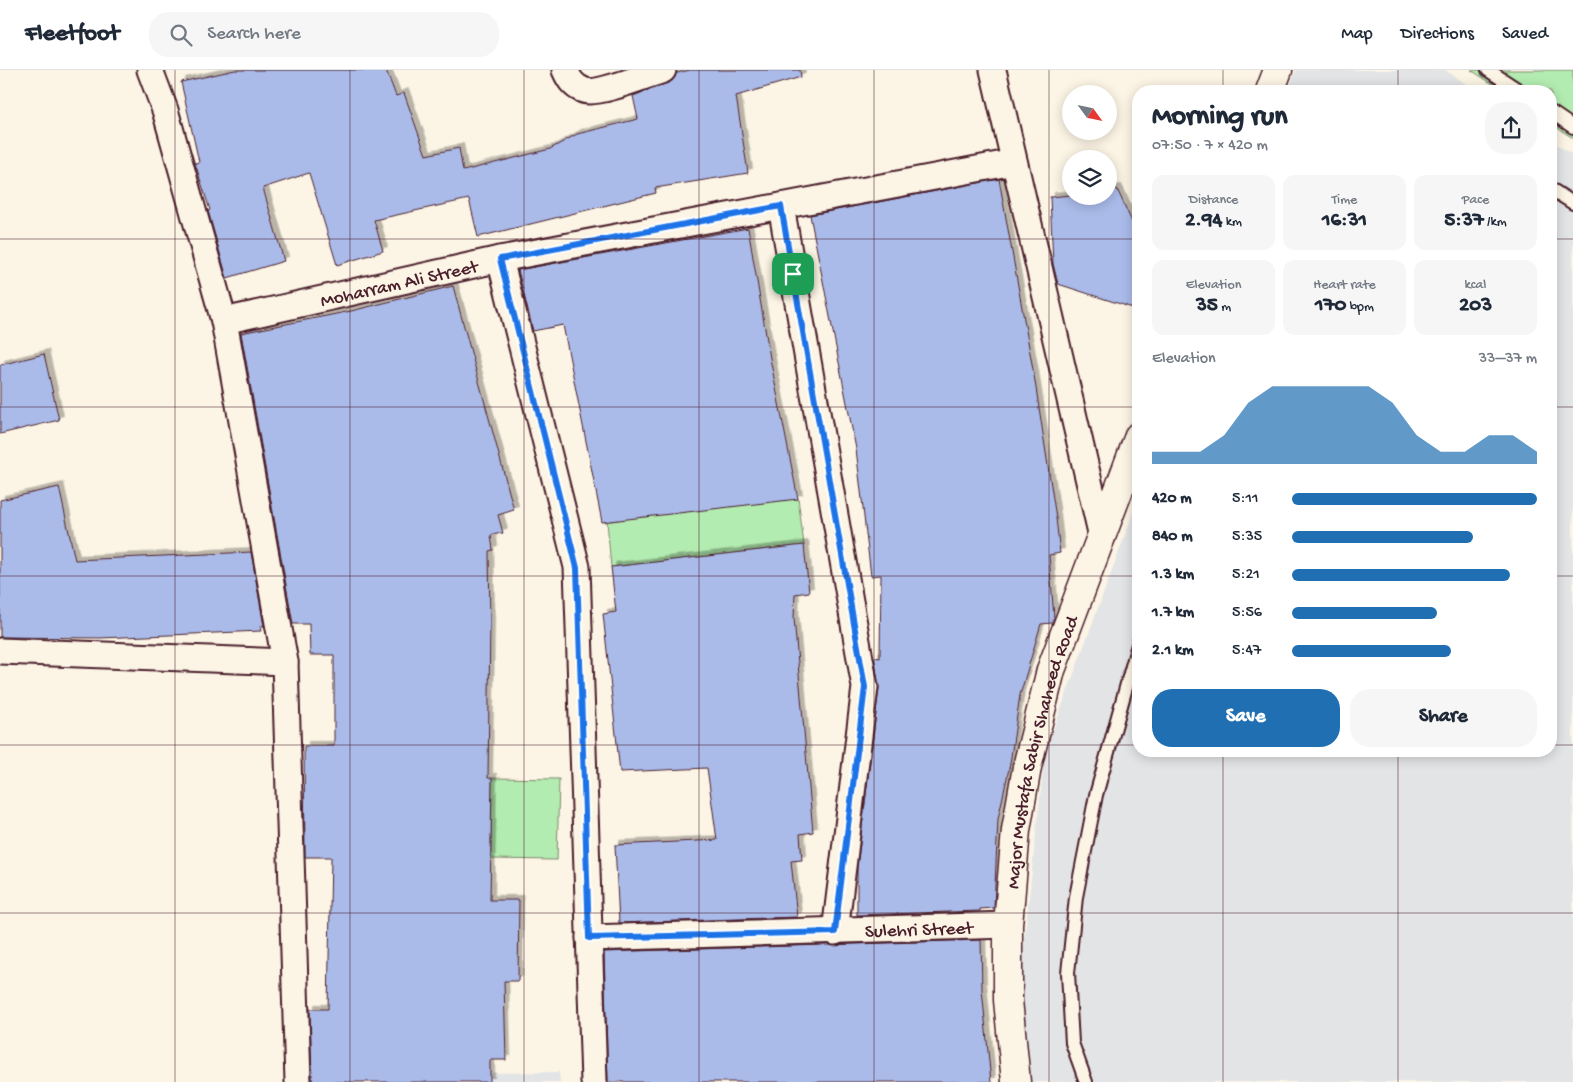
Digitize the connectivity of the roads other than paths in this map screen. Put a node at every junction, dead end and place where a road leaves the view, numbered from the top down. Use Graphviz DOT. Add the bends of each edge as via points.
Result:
graph roads {
  1 [pos="150,70"];
  2 [pos="565,70"];
  3 [pos="663,70"];
  4 [pos="993,70"];
  5 [pos="1278,70"];
  6 [pos="1488,70"];
  7 [pos="1272,85"];
  8 [pos="1511,85"];
  9 [pos="1557,116"];
  10 [pos="1573,127"];
  11 [pos="1014,162"];
  12 [pos="1557,193"];
  13 [pos="1573,202"];
  14 [pos="781,206"];
  15 [pos="500,259"];
  16 [pos="224,321"];
  17 [pos="1132,455"];
  18 [pos="1102,536"];
  19 [pos="0,651"];
  20 [pos="285,662"];
  21 [pos="1132,667"];
  22 [pos="1008,925"];
  23 [pos="835,932"];
  24 [pos="589,938"];
  25 [pos="298,1082"];
  26 [pos="594,1082"];
  27 [pos="1016,1082"];
  28 [pos="1086,1082"];
  1 -- 16 [label="street" via="165,110"];
  2 -- 3 [label="street" via="570,82 584,91 599,90"];
  4 -- 11 [label="street"];
  5 -- 7 [label="street"];
  6 -- 8 [label="lane"];
  9 -- 10 [label="lane"];
  11 -- 14 [label="street"];
  11 -- 18 [label="street"];
  12 -- 13 [label="lane"];
  14 -- 15 [label="street"];
  14 -- 23 [label="street" via="865,687"];
  15 -- 16 [label="street, Moharram Ali Street"];
  15 -- 24 [label="street, Moharram Ali Street" via="577,568"];
  16 -- 20 [label="street"];
  17 -- 18 [label="street, Major Mustafa Sabir Shaheed Road"];
  18 -- 22 [label="street, Major Mustafa Sabir Shaheed Road" via="1051,670 1027,767 1016,830"];
  19 -- 20 [label="street"];
  20 -- 25 [label="street"];
  21 -- 28 [label="lane" via="1096,795 1076,897 1068,973 1072,1043"];
  22 -- 23 [label="street, Sulehri Street"];
  22 -- 27 [label="street, Major Mustafa Sabir Shaheed Road" via="1008,1000"];
  23 -- 24 [label="street, Sulehri Street"];
  24 -- 26 [label="street, Moharram Ali Street"];
}
